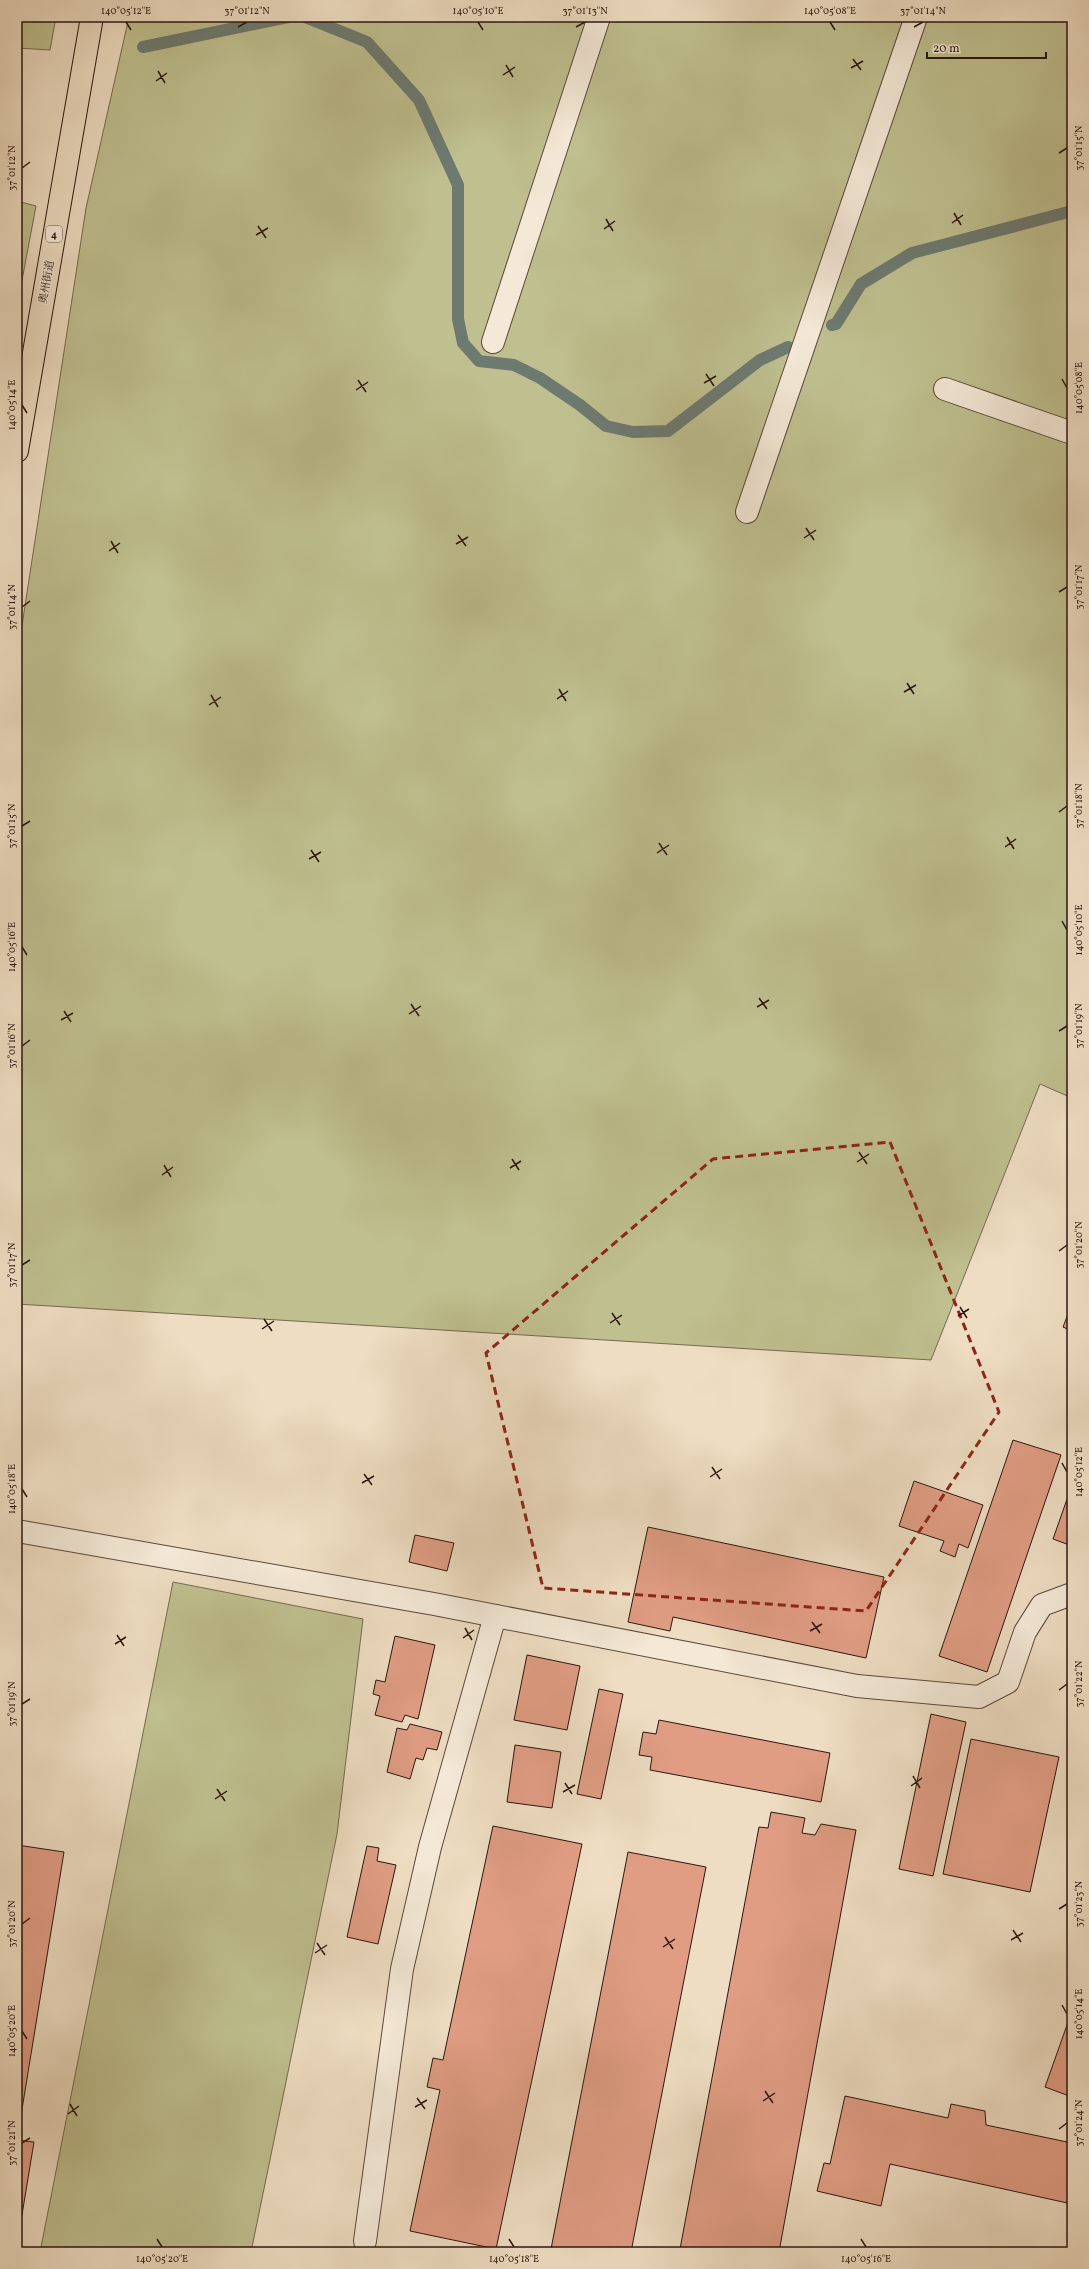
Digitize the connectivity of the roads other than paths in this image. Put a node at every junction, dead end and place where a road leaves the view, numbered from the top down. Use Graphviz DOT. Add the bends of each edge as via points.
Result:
graph roads {
  1 [pos="92,17"];
  2 [pos="599,17"];
  3 [pos="916,17"];
  4 [pos="493,342"];
  5 [pos="945,389"];
  6 [pos="1072,433"];
  7 [pos="17,451"];
  8 [pos="747,512"];
  9 [pos="17,1531"];
  10 [pos="1072,1596"];
  11 [pos="495,1616"];
  12 [pos="365,2241"];
  1 -- 7 [label="highway, 奥州街道 / 4"];
  2 -- 4 [label="lane"];
  3 -- 8 [label="lane"];
  5 -- 6 [label="lane"];
  9 -- 11 [label="lane"];
  10 -- 11 [label="lane" via="1042,1605 1025,1632 1008,1682 979,1697 857,1686"];
  11 -- 12 [label="lane" via="430,1847 402,1969"];
}
